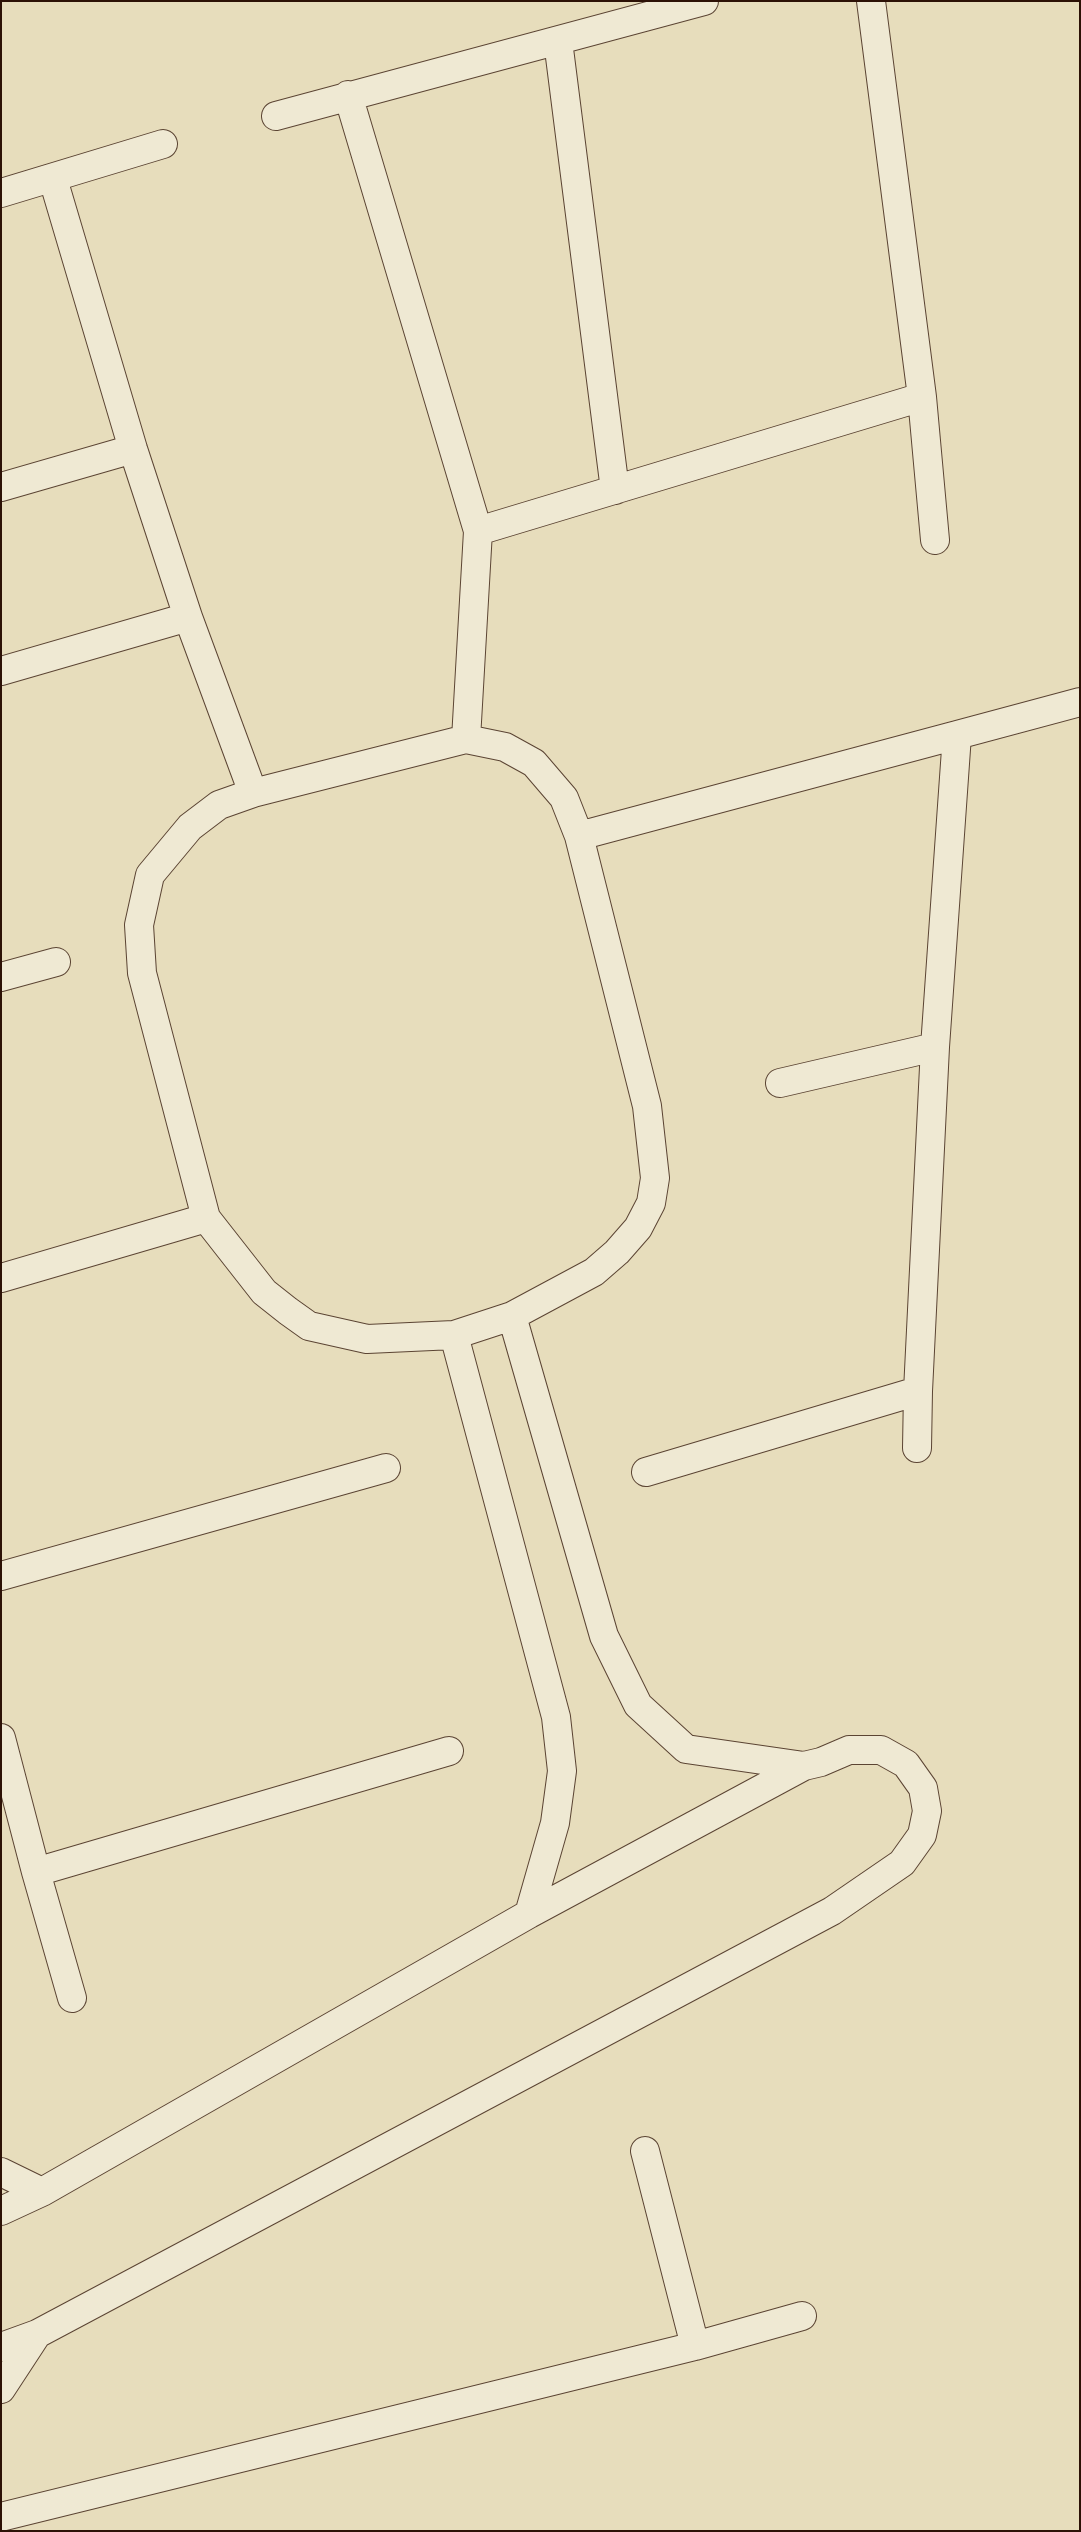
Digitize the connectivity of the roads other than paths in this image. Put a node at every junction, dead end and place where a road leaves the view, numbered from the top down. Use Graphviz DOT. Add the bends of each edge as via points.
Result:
graph roads {
  1 [pos="704,1"];
  2 [pos="871,1"];
  3 [pos="558,41"];
  4 [pos="348,95"];
  5 [pos="276,116"];
  6 [pos="163,144"];
  7 [pos="53,179"];
  8 [pos="1,193"];
  9 [pos="922,396"];
  10 [pos="134,448"];
  11 [pos="1,486"];
  12 [pos="614,490"];
  13 [pos="478,531"];
  14 [pos="935,540"];
  15 [pos="188,618"];
  16 [pos="1,672"];
  17 [pos="1080,702"];
  18 [pos="957,735"];
  19 [pos="466,739"];
  20 [pos="253,793"];
  21 [pos="579,836"];
  22 [pos="56,962"];
  23 [pos="1,977"];
  24 [pos="935,1047"];
  25 [pos="780,1083"];
  26 [pos="206,1218"];
  27 [pos="1,1278"];
  28 [pos="512,1316"];
  29 [pos="454,1335"];
  30 [pos="918,1391"];
  31 [pos="917,1448"];
  32 [pos="386,1468"];
  33 [pos="646,1472"];
  34 [pos="1,1576"];
  35 [pos="1,1738"];
  36 [pos="450,1751"];
  37 [pos="804,1766"];
  38 [pos="36,1872"];
  39 [pos="529,1914"];
  40 [pos="72,1998"];
  41 [pos="645,2151"];
  42 [pos="1,2172"];
  43 [pos="42,2192"];
  44 [pos="1,2211"];
  45 [pos="802,2316"];
  46 [pos="37,2334"];
  47 [pos="695,2346"];
  48 [pos="1,2347"];
  49 [pos="1,2389"];
  50 [pos="1,2517"];
  1 -- 3 [label="street"];
  2 -- 9 [label="street"];
  3 -- 4 [label="street"];
  3 -- 12 [label="street"];
  4 -- 5 [label="street"];
  4 -- 13 [label="street"];
  6 -- 7 [label="street"];
  7 -- 8 [label="street"];
  7 -- 10 [label="street"];
  9 -- 12 [label="street"];
  9 -- 14 [label="street"];
  10 -- 11 [label="street"];
  10 -- 15 [label="street"];
  12 -- 13 [label="street"];
  13 -- 19 [label="street"];
  15 -- 16 [label="street"];
  15 -- 20 [label="street"];
  17 -- 18 [label="street"];
  18 -- 21 [label="street"];
  18 -- 24 [label="street"];
  19 -- 20 [label="street"];
  19 -- 21 [label="street" via="505,747 534,763 564,798"];
  20 -- 26 [label="street" via="219,805 190,827 150,875 139,925 142,973"];
  21 -- 28 [label="street" via="647,1106 655,1178 651,1203 638,1228 617,1252 594,1272"];
  22 -- 23 [label="street"];
  24 -- 25 [label="street"];
  24 -- 30 [label="street"];
  26 -- 27 [label="street"];
  26 -- 29 [label="street" via="264,1292 309,1326 367,1339"];
  28 -- 29 [label="street"];
  28 -- 37 [label="street" via="604,1636 638,1705 686,1749"];
  29 -- 39 [label="street" via="556,1717 562,1770 556,1823"];
  30 -- 31 [label="street"];
  30 -- 33 [label="street"];
  32 -- 34 [label="street"];
  35 -- 38 [label="street"];
  36 -- 38 [label="street"];
  37 -- 39 [label="street"];
  37 -- 46 [label="street" via="849,1750 881,1750 906,1764 923,1788 927,1811 922,1835 902,1863 832,1911"];
  38 -- 40 [label="street"];
  39 -- 43 [label="street"];
  41 -- 47 [label="street"];
  42 -- 43 [label="street"];
  43 -- 44 [label="street"];
  45 -- 47 [label="street"];
  46 -- 48 [label="street"];
  46 -- 49 [label="street"];
  47 -- 50 [label="street"];
}
